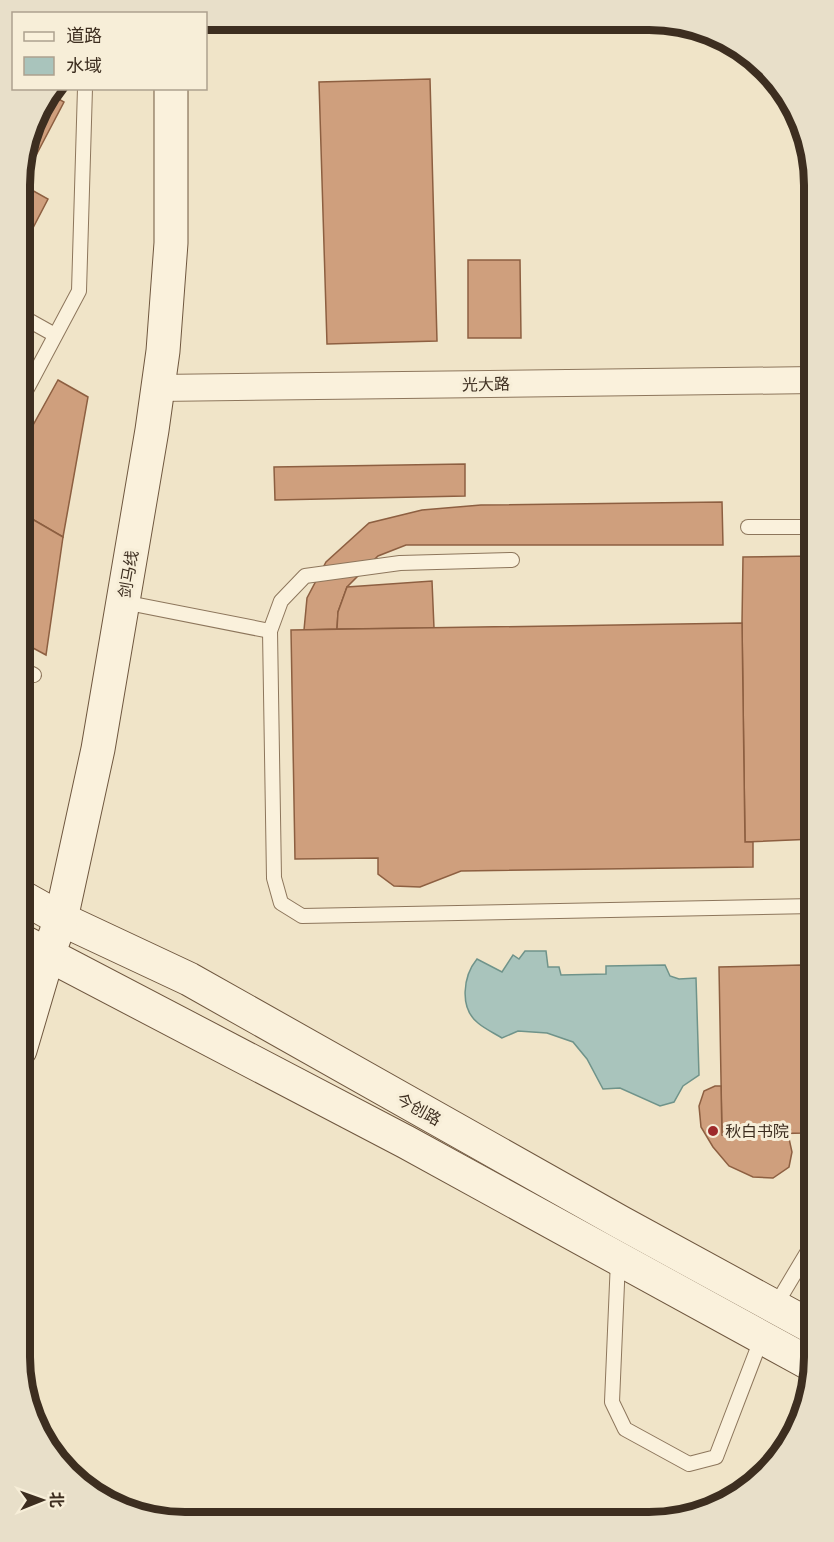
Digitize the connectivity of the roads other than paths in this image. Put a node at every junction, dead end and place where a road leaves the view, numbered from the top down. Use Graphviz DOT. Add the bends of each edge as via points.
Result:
graph roads {
  1 [pos="85,90"];
  2 [pos="171,90"];
  3 [pos="30,321"];
  4 [pos="55,335"];
  5 [pos="804,380"];
  6 [pos="30,383"];
  7 [pos="158,388"];
  8 [pos="748,527"];
  9 [pos="804,527"];
  10 [pos="512,560"];
  11 [pos="123,602"];
  12 [pos="270,631"];
  13 [pos="30,673"];
  14 [pos="34,675"];
  15 [pos="30,901"];
  16 [pos="804,906"];
  17 [pos="61,918"];
  18 [pos="34,947"];
  19 [pos="30,976"];
  20 [pos="620,1222"];
  21 [pos="804,1258"];
  22 [pos="618,1259"];
  23 [pos="768,1322"];
  24 [pos="804,1327"];
  25 [pos="804,1356"];
  1 -- 4 [label="lane" via="79,291"];
  2 -- 7 [label="main road, 剑马线" via="171,243"];
  3 -- 4 [label="lane"];
  4 -- 6 [label="lane"];
  5 -- 7 [label="street, 光大路"];
  7 -- 11 [label="main road, 剑马线"];
  8 -- 9 [label="lane"];
  10 -- 12 [label="lane" via="400,563 305,576 281,601"];
  11 -- 12 [label="lane"];
  11 -- 17 [label="main road, 剑马线" via="98,749"];
  12 -- 16 [label="lane" via="274,878 281,903 302,916"];
  13 -- 14 [label="lane"];
  15 -- 17 [label="main road, 今创路"];
  17 -- 18 [label="main road, 剑马线"];
  17 -- 20 [label="main road, 今创路" via="189,979"];
  18 -- 19 [label="main road, 剑马线"];
  18 -- 22 [label="main road, 今创路" via="406,1142"];
  20 -- 22 [label="lane"];
  20 -- 23 [label="main road, 今创路"];
  21 -- 23 [label="lane"];
  22 -- 23 [label="main road, 今创路"];
  22 -- 23 [label="lane" via="612,1402 625,1429 689,1464 716,1457"];
  23 -- 24 [label="main road, 今创路"];
  23 -- 25 [label="main road, 今创路"];
}
